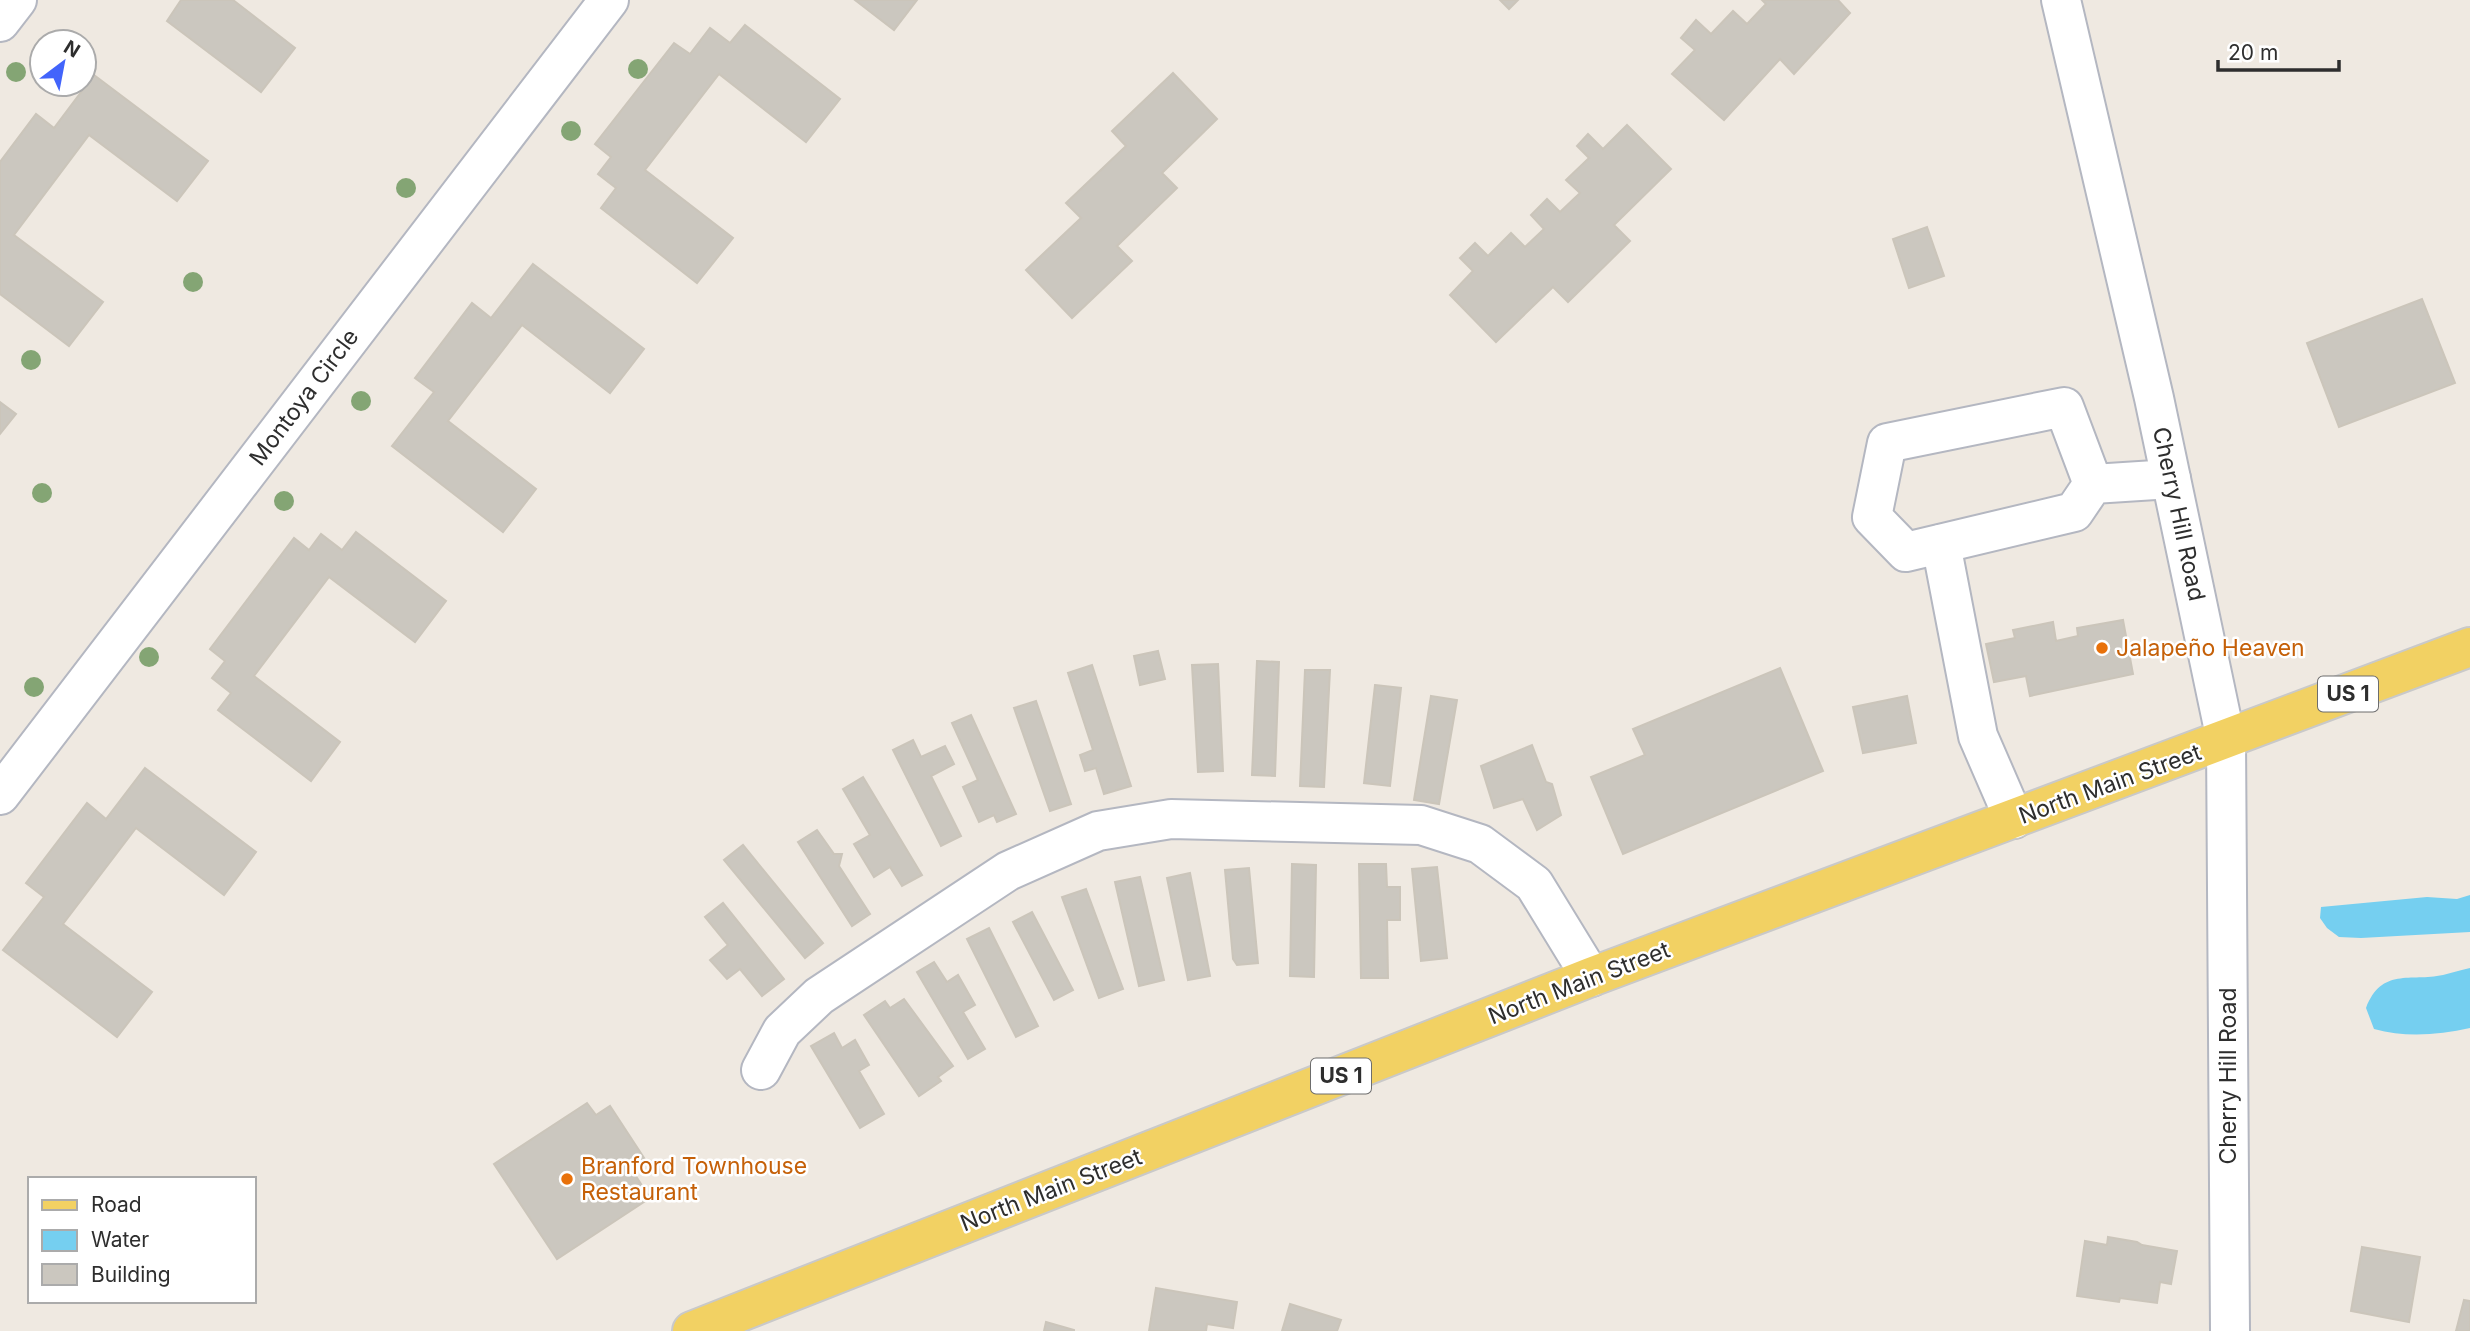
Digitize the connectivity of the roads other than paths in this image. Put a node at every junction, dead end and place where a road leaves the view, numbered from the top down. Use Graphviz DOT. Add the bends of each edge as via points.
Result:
graph roads {
  1 [pos="17,0"];
  2 [pos="609,0"];
  3 [pos="2061,0"];
  4 [pos="0,22"];
  5 [pos="2171,479"];
  6 [pos="2093,484"];
  7 [pos="1941,544"];
  8 [pos="2470,648"];
  9 [pos="2226,740"];
  10 [pos="0,795"];
  11 [pos="2014,819"];
  12 [pos="1591,977"];
  13 [pos="761,1070"];
  14 [pos="704,1329"];
  15 [pos="2230,1331"];
  1 -- 4 [label="street"];
  2 -- 10 [label="street, Montoya Circle"];
  3 -- 5 [label="street, Cherry Hill Road"];
  5 -- 6 [label="street"];
  5 -- 9 [label="street, Cherry Hill Road"];
  6 -- 7 [label="street" via="2074,512"];
  6 -- 7 [label="street" via="2064,407 1887,443 1872,517 1906,552"];
  7 -- 11 [label="street" via="1978,736"];
  8 -- 9 [label="main road, North Main Street / US 1"];
  9 -- 11 [label="main road, North Main Street / US 1"];
  9 -- 15 [label="street, Cherry Hill Road"];
  11 -- 12 [label="main road, North Main Street / US 1"];
  12 -- 13 [label="street" via="1534,884 1480,844 1421,825 1171,819 1098,831 1007,871 819,996 782,1031"];
  12 -- 14 [label="main road, North Main Street / US 1"];
}
